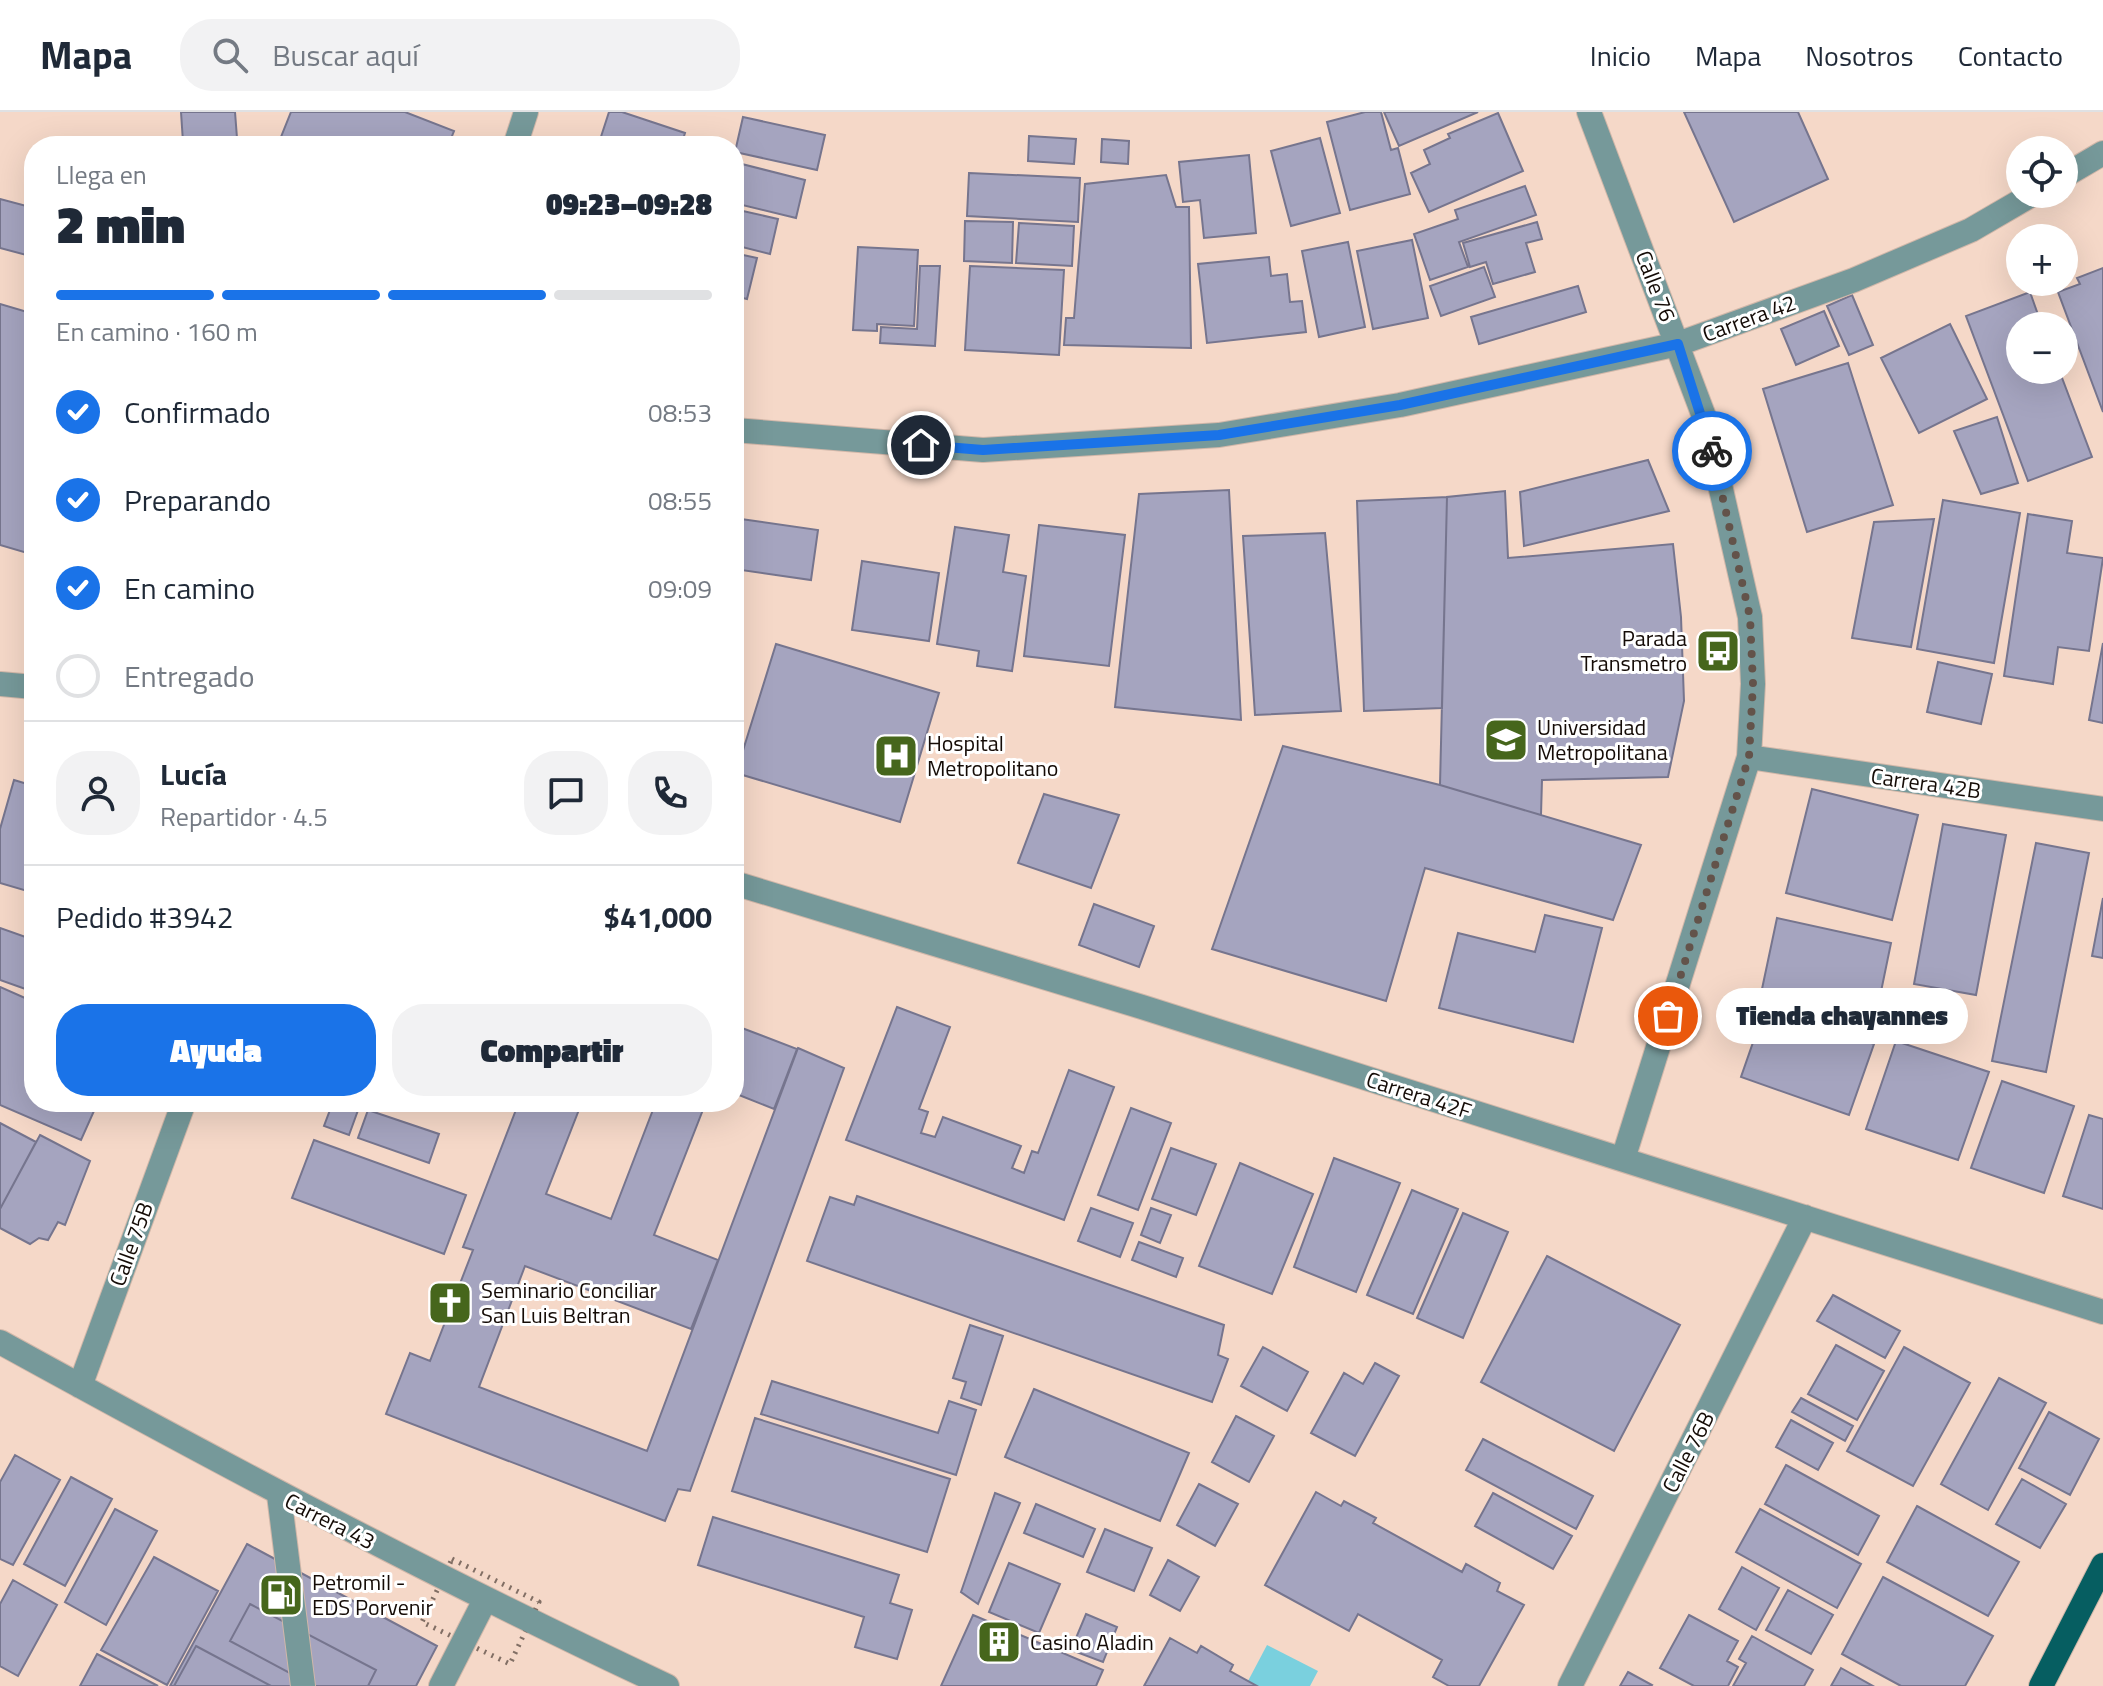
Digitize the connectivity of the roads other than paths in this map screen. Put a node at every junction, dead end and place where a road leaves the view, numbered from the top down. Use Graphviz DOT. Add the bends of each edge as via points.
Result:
graph roads {
  1 [pos="526,112"];
  2 [pos="1589,112"];
  3 [pos="518,136"];
  4 [pos="2103,153"];
  5 [pos="2078,168"];
  6 [pos="2009,208"];
  7 [pos="1678,344"];
  8 [pos="744,431"];
  9 [pos="0,684"];
  10 [pos="24,686"];
  11 [pos="1749,757"];
  12 [pos="2103,809"];
  13 [pos="744,886"];
  14 [pos="180,1112"];
  15 [pos="1623,1159"];
  16 [pos="1805,1217"];
  17 [pos="2103,1312"];
  18 [pos="0,1342"];
  19 [pos="80,1386"];
  20 [pos="279,1495"];
  21 [pos="2103,1565"];
  22 [pos="485,1600"];
  23 [pos="303,1686"];
  24 [pos="441,1686"];
  25 [pos="667,1686"];
  26 [pos="1570,1686"];
  27 [pos="2041,1686"];
  1 -- 3 [label="street"];
  2 -- 7 [label="street, Calle 76"];
  4 -- 5 [label="street"];
  6 -- 7 [label="street, Carrera 42" via="1854,280"];
  7 -- 8 [label="street, Carrera 42" via="1400,405 1219,435 983,450"];
  7 -- 11 [label="street, Calle 76" via="1705,419 1750,617"];
  9 -- 10 [label="street"];
  11 -- 12 [label="street, Carrera 42B"];
  11 -- 15 [label="street, Calle 76"];
  13 -- 15 [label="street, Carrera 42F"];
  14 -- 19 [label="street, Calle 75B"];
  15 -- 16 [label="street, Carrera 42F"];
  16 -- 17 [label="street, Carrera 42F"];
  16 -- 26 [label="street, Calle 76B"];
  18 -- 19 [label="street, Carrera 43"];
  19 -- 20 [label="street, Carrera 43"];
  20 -- 22 [label="street, Carrera 43"];
  20 -- 23 [label="street"];
  21 -- 27 [label="main road"];
  22 -- 24 [label="street"];
  22 -- 25 [label="street, Carrera 43"];
}
